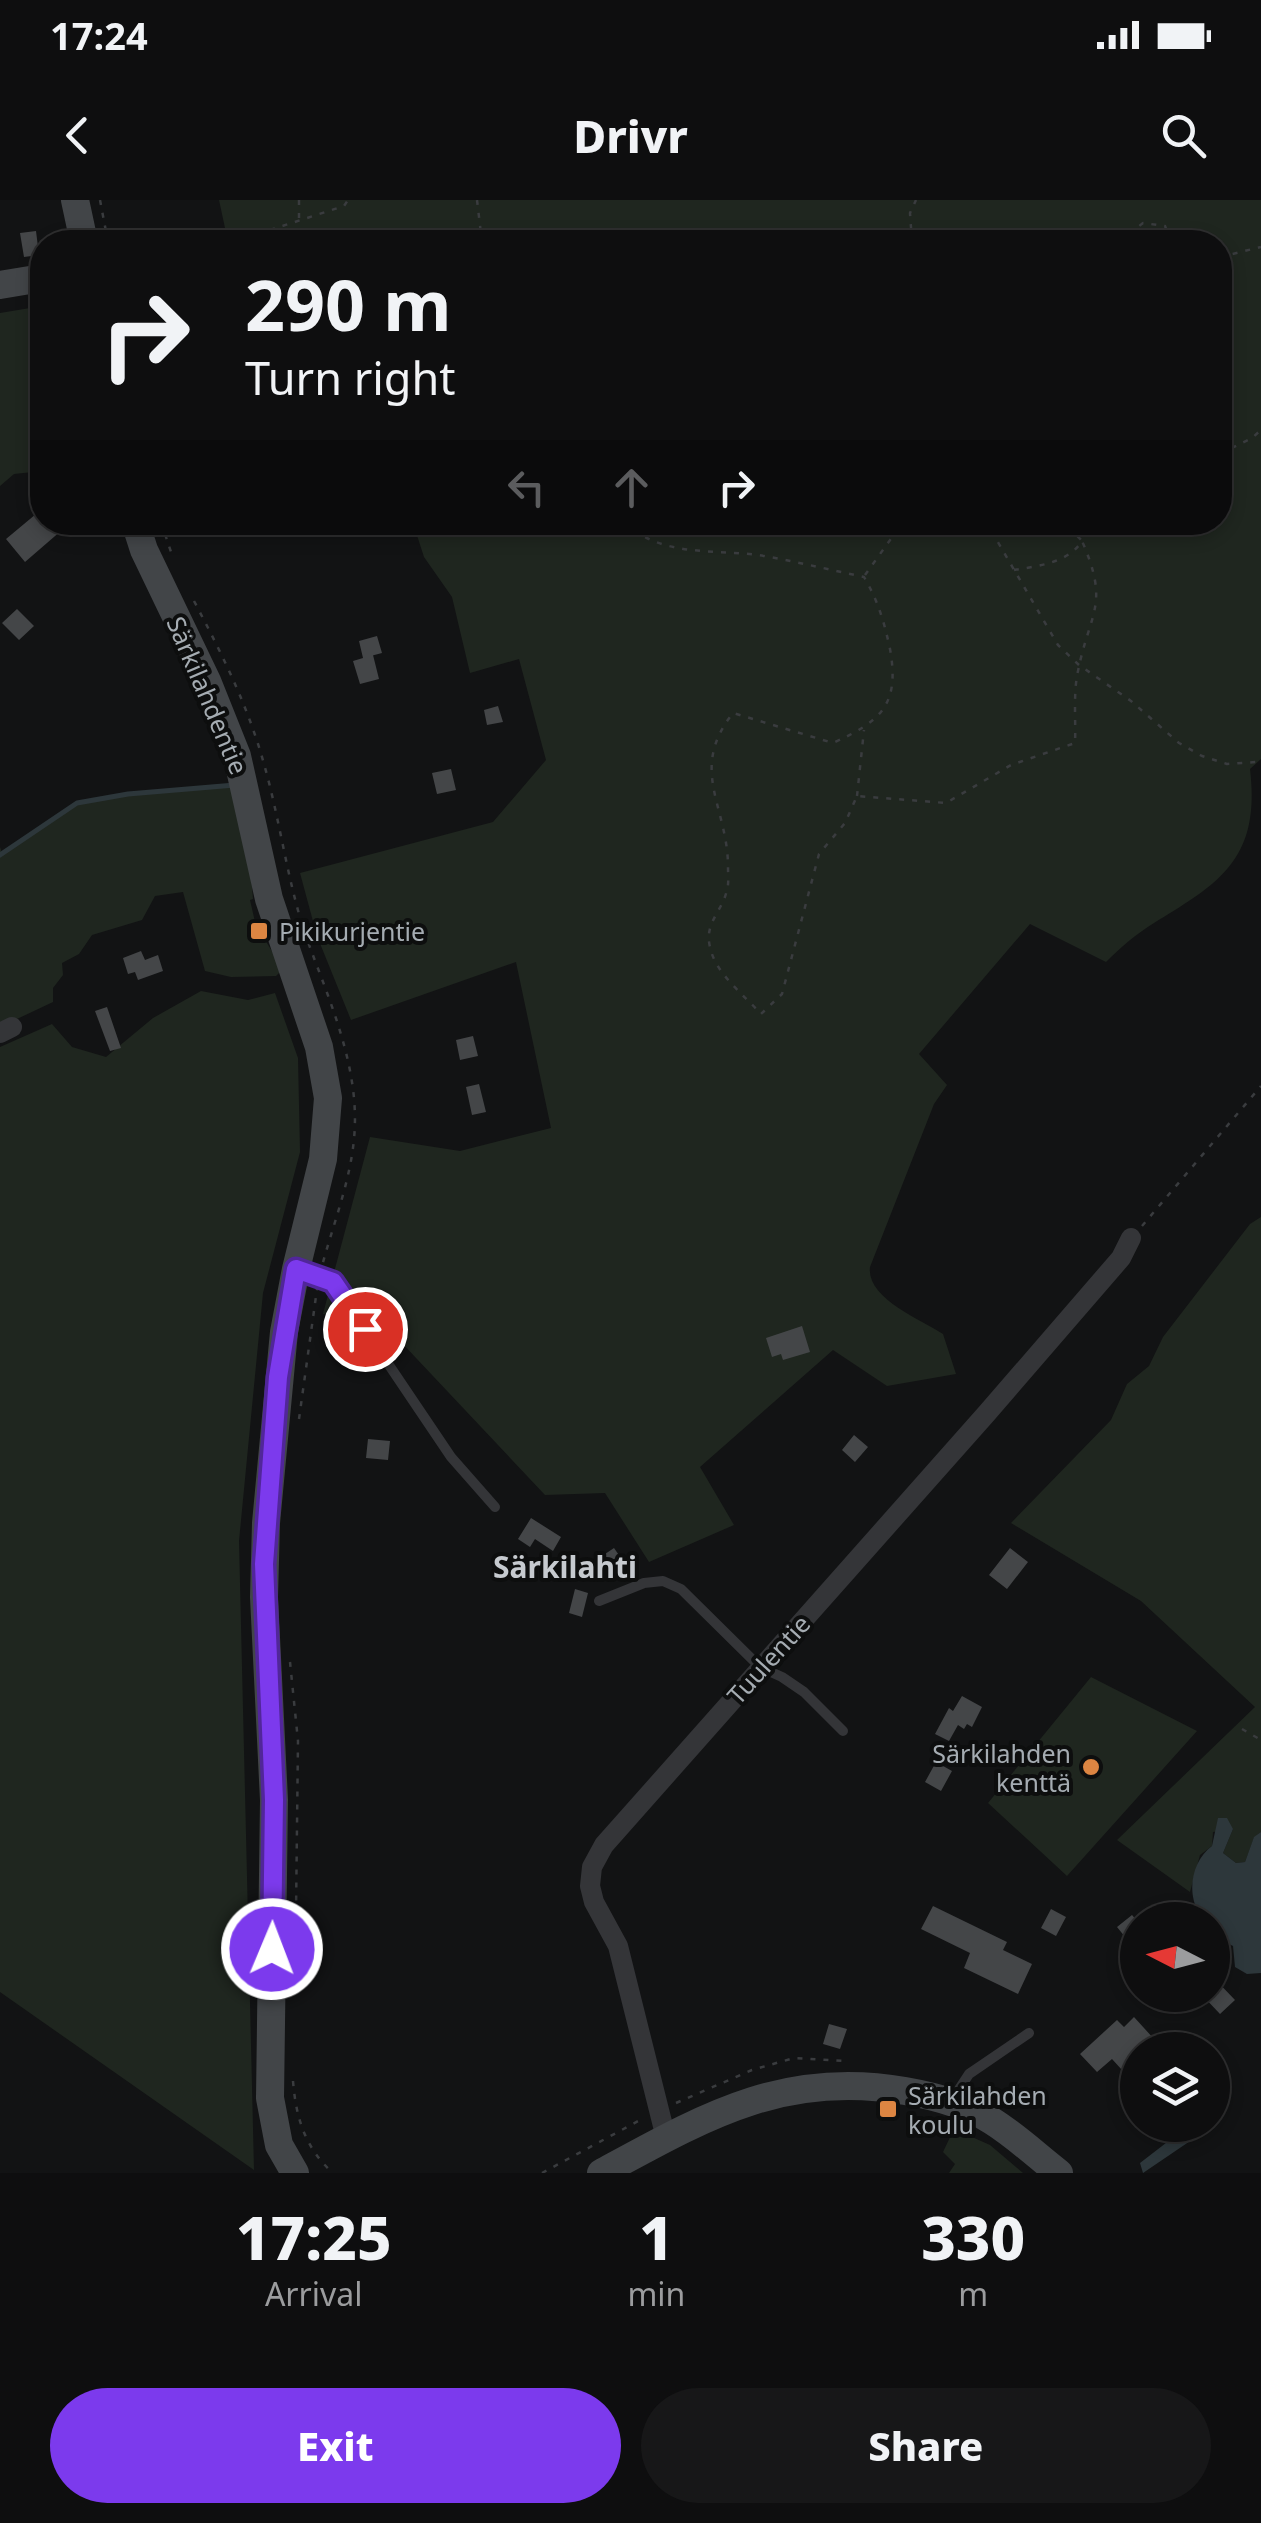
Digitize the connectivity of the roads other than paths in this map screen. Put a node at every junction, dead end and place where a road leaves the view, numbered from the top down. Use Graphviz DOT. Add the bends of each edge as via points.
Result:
graph roads {
  1 [pos="75,200"];
  2 [pos="81,230"];
  3 [pos="30,280"];
  4 [pos="0,285"];
  5 [pos="139,535"];
  6 [pos="1131,1238"];
  7 [pos="296,1269"];
  8 [pos="495,1507"];
  9 [pos="599,1601"];
  10 [pos="760,1667"];
  11 [pos="842,1731"];
  12 [pos="1029,2033"];
  13 [pos="950,2103"];
  14 [pos="666,2138"];
  15 [pos="295,2173"];
  16 [pos="600,2173"];
  17 [pos="1059,2173"];
  1 -- 2 [label="street"];
  3 -- 4 [label="street"];
  5 -- 7 [label="street, Särkilahdentie" via="227,727 268,900 324,1070 326,1138"];
  6 -- 10 [label="street, Tuulentie" via="994,1405"];
  7 -- 8 [label="lane" via="333,1282 451,1458"];
  7 -- 15 [label="street, Särkilahdentie" via="278,1377 264,1597 274,1800 270,2098 279,2145"];
  9 -- 10 [label="lane" via="644,1583 681,1588"];
  10 -- 11 [label="lane" via="804,1692"];
  10 -- 14 [label="street, Tuulentie" via="592,1867 594,1902 618,1946"];
  12 -- 13 [label="lane" via="969,2074"];
  13 -- 14 [label="street" via="891,2089 818,2085 746,2102"];
  13 -- 17 [label="street" via="990,2119"];
  14 -- 16 [label="street"];
}
